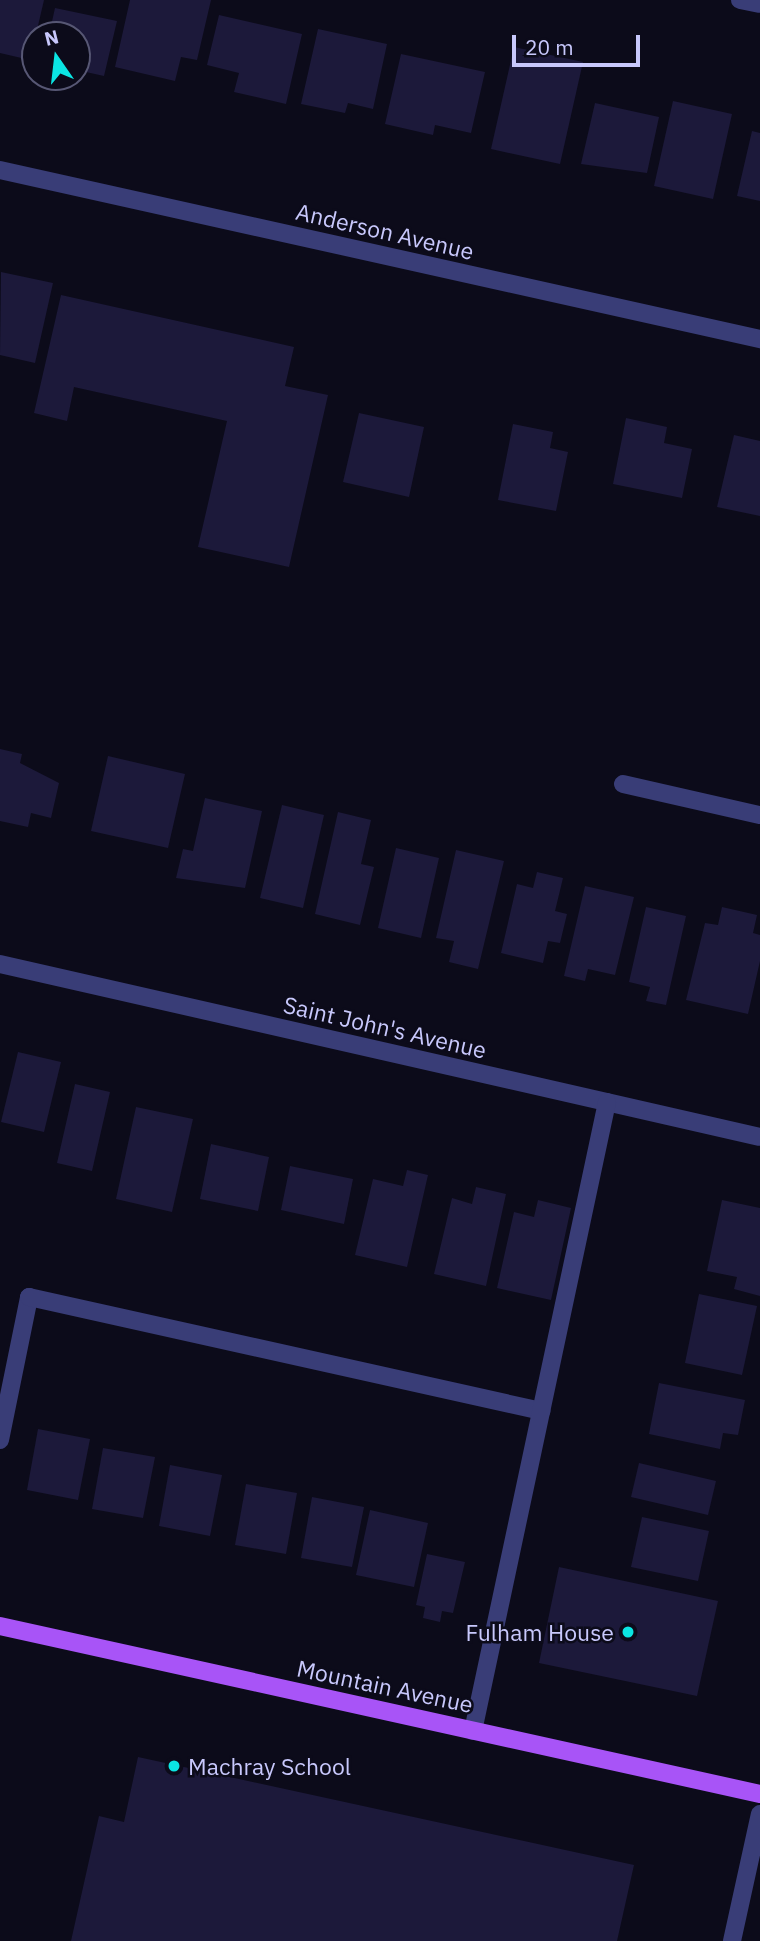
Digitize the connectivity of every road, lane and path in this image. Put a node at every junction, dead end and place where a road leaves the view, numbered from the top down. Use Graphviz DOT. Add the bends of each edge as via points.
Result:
graph roads {
  1 [pos="740,0"];
  2 [pos="760,4"];
  3 [pos="0,170"];
  4 [pos="760,339"];
  5 [pos="623,784"];
  6 [pos="760,815"];
  7 [pos="0,964"];
  8 [pos="607,1102"];
  9 [pos="760,1137"];
  10 [pos="541,1411"];
  11 [pos="0,1440"];
  12 [pos="0,1626"];
  13 [pos="473,1731"];
  14 [pos="760,1794"];
  15 [pos="760,1814"];
  16 [pos="732,1941"];
  1 -- 2 [label="street"];
  3 -- 4 [label="street, Anderson Avenue"];
  5 -- 6 [label="street"];
  7 -- 8 [label="street, Saint John's Avenue"];
  8 -- 9 [label="street, Saint John's Avenue"];
  8 -- 10 [label="street"];
  10 -- 11 [label="street" via="29,1297"];
  10 -- 13 [label="street"];
  12 -- 13 [label="main road, Mountain Avenue"];
  13 -- 14 [label="main road, Mountain Avenue"];
  15 -- 16 [label="street"];
}
